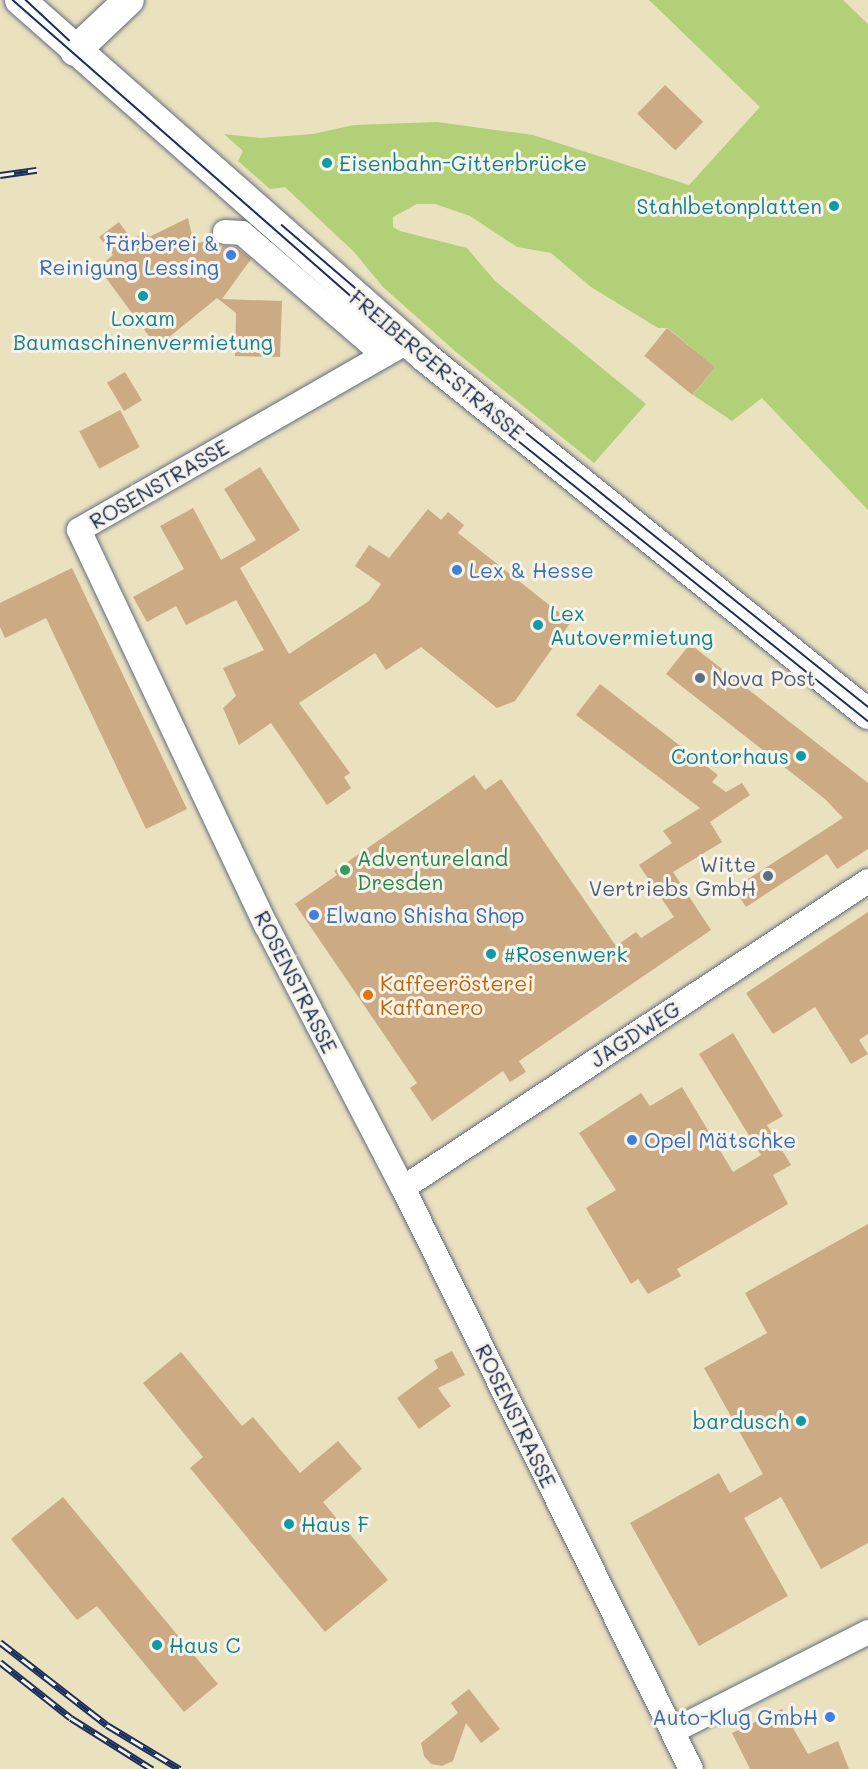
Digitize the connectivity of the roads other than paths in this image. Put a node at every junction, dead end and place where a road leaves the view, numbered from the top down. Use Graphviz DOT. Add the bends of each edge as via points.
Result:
graph roads {
  1 [pos="21,0"];
  2 [pos="129,0"];
  3 [pos="75,51"];
  4 [pos="225,232"];
  5 [pos="395,348"];
  6 [pos="868,714"];
  7 [pos="868,881"];
  8 [pos="403,1188"];
  9 [pos="868,1632"];
  10 [pos="673,1731"];
  11 [pos="691,1769"];
  1 -- 3 [label="street, FREIBERGER STRASSE"];
  2 -- 3 [label="street"];
  3 -- 5 [label="street, FREIBERGER STRASSE"];
  4 -- 5 [label="street" via="242,233"];
  5 -- 6 [label="street, FREIBERGER STRASSE"];
  5 -- 8 [label="street, ROSENSTRASSE" via="79,530 261,915"];
  7 -- 8 [label="street, JAGDWEG"];
  8 -- 10 [label="street, ROSENSTRASSE"];
  9 -- 10 [label="street"];
  10 -- 11 [label="street, ROSENSTRASSE"];
}
